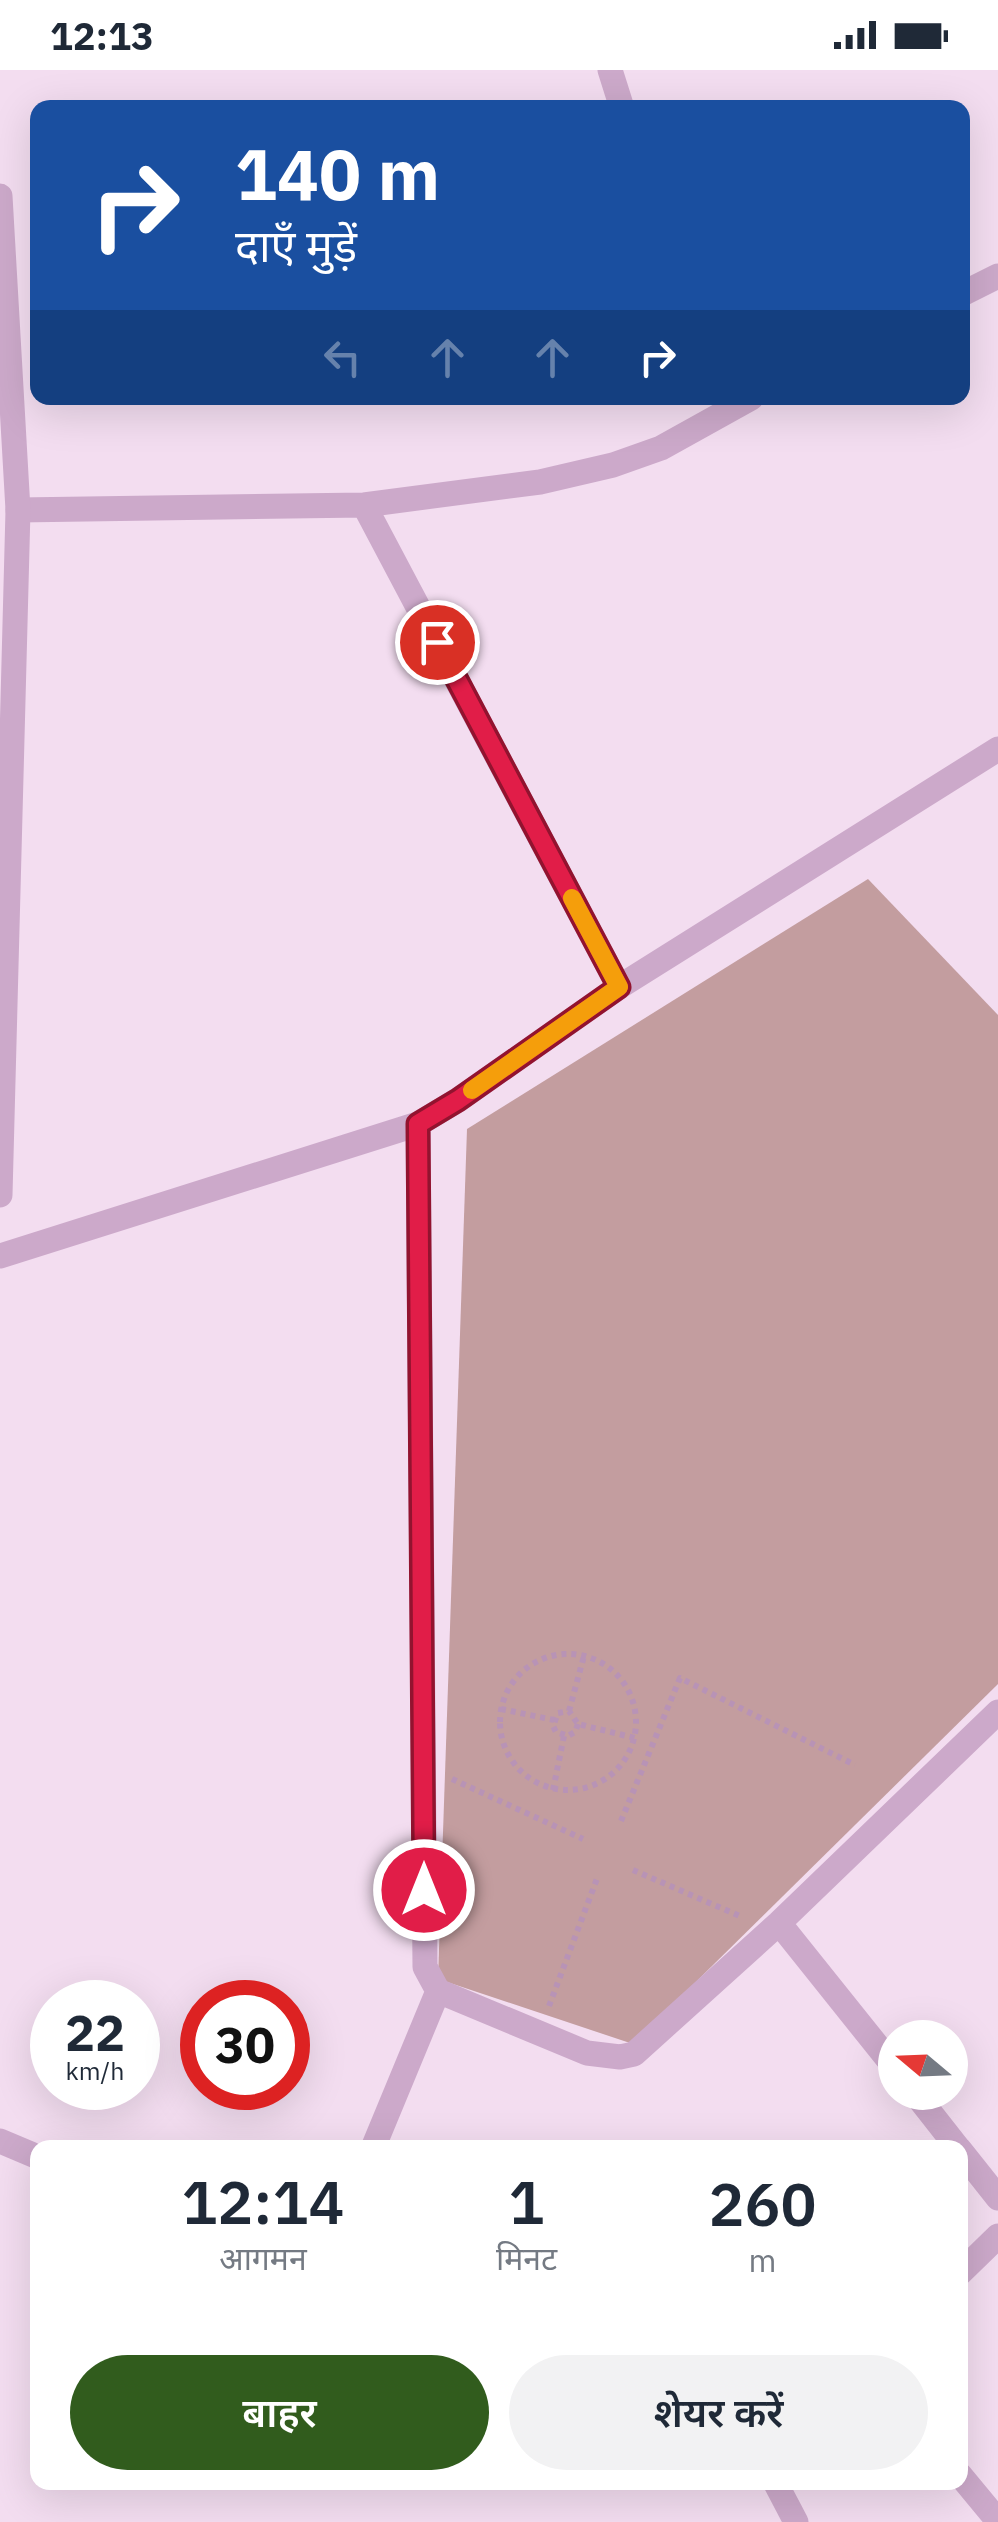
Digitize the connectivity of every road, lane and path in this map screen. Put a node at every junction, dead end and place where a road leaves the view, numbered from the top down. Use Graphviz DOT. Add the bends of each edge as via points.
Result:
graph roads {
  1 [pos="610,70"];
  2 [pos="619,100"];
  3 [pos="0,196"];
  4 [pos="1,258"];
  5 [pos="998,276"];
  6 [pos="970,290"];
  7 [pos="717,405"];
  8 [pos="364,505"];
  9 [pos="18,510"];
  10 [pos="998,749"];
  11 [pos="619,987"];
  12 [pos="2,1015"];
  13 [pos="418,1124"];
  14 [pos="0,1195"];
  15 [pos="0,1256"];
  16 [pos="584,1656"];
  17 [pos="501,1708"];
  18 [pos="569,1711"];
  19 [pos="998,1712"];
  20 [pos="554,1720"];
  21 [pos="578,1724"];
  22 [pos="564,1736"];
  23 [pos="635,1738"];
  24 [pos="855,1765"];
  25 [pos="444,1776"];
  26 [pos="553,1790"];
  27 [pos="621,1821"];
  28 [pos="583,1838"];
  29 [pos="633,1870"];
  30 [pos="598,1876"];
  31 [pos="768,1923"];
  32 [pos="438,1991"];
  33 [pos="546,2016"];
  34 [pos="878,2049"];
  35 [pos="928,2110"];
  36 [pos="0,2140"];
  37 [pos="376,2140"];
  38 [pos="952,2140"];
  39 [pos="30,2153"];
  40 [pos="968,2160"];
  41 [pos="998,2198"];
  42 [pos="998,2236"];
  43 [pos="968,2265"];
  44 [pos="968,2485"];
  45 [pos="779,2490"];
  46 [pos="998,2521"];
  47 [pos="796,2522"];
  1 -- 2 [label="street"];
  3 -- 4 [label="street"];
  4 -- 9 [label="street"];
  5 -- 6 [label="street"];
  7 -- 8 [label="street" via="661,448 613,465 540,482"];
  8 -- 9 [label="street"];
  8 -- 11 [label="street"];
  9 -- 12 [label="street"];
  10 -- 11 [label="street"];
  11 -- 13 [label="street"];
  12 -- 14 [label="street"];
  13 -- 15 [label="street"];
  13 -- 32 [label="street" via="425,1967"];
  16 -- 17 [label="path" via="544,1658 523,1670"];
  16 -- 18 [label="path"];
  16 -- 23 [label="path" via="604,1663 624,1682 634,1703"];
  17 -- 20 [label="path"];
  17 -- 26 [label="path" via="500,1730 514,1766"];
  18 -- 20 [label="path"];
  18 -- 21 [label="path"];
  19 -- 31 [label="street"];
  20 -- 22 [label="path"];
  21 -- 22 [label="path"];
  21 -- 23 [label="path"];
  22 -- 26 [label="path"];
  23 -- 26 [label="path" via="626,1760 600,1784"];
  24 -- 27 [label="path" via="680,1678"];
  25 -- 28 [label="path"];
  29 -- 31 [label="path"];
  30 -- 33 [label="path"];
  31 -- 32 [label="street" via="634,2054 620,2057 586,2053"];
  31 -- 34 [label="street"];
  32 -- 37 [label="street"];
  35 -- 38 [label="street"];
  36 -- 39 [label="street"];
  40 -- 41 [label="street"];
  42 -- 43 [label="street"];
  44 -- 46 [label="street"];
  45 -- 47 [label="street"];
}
